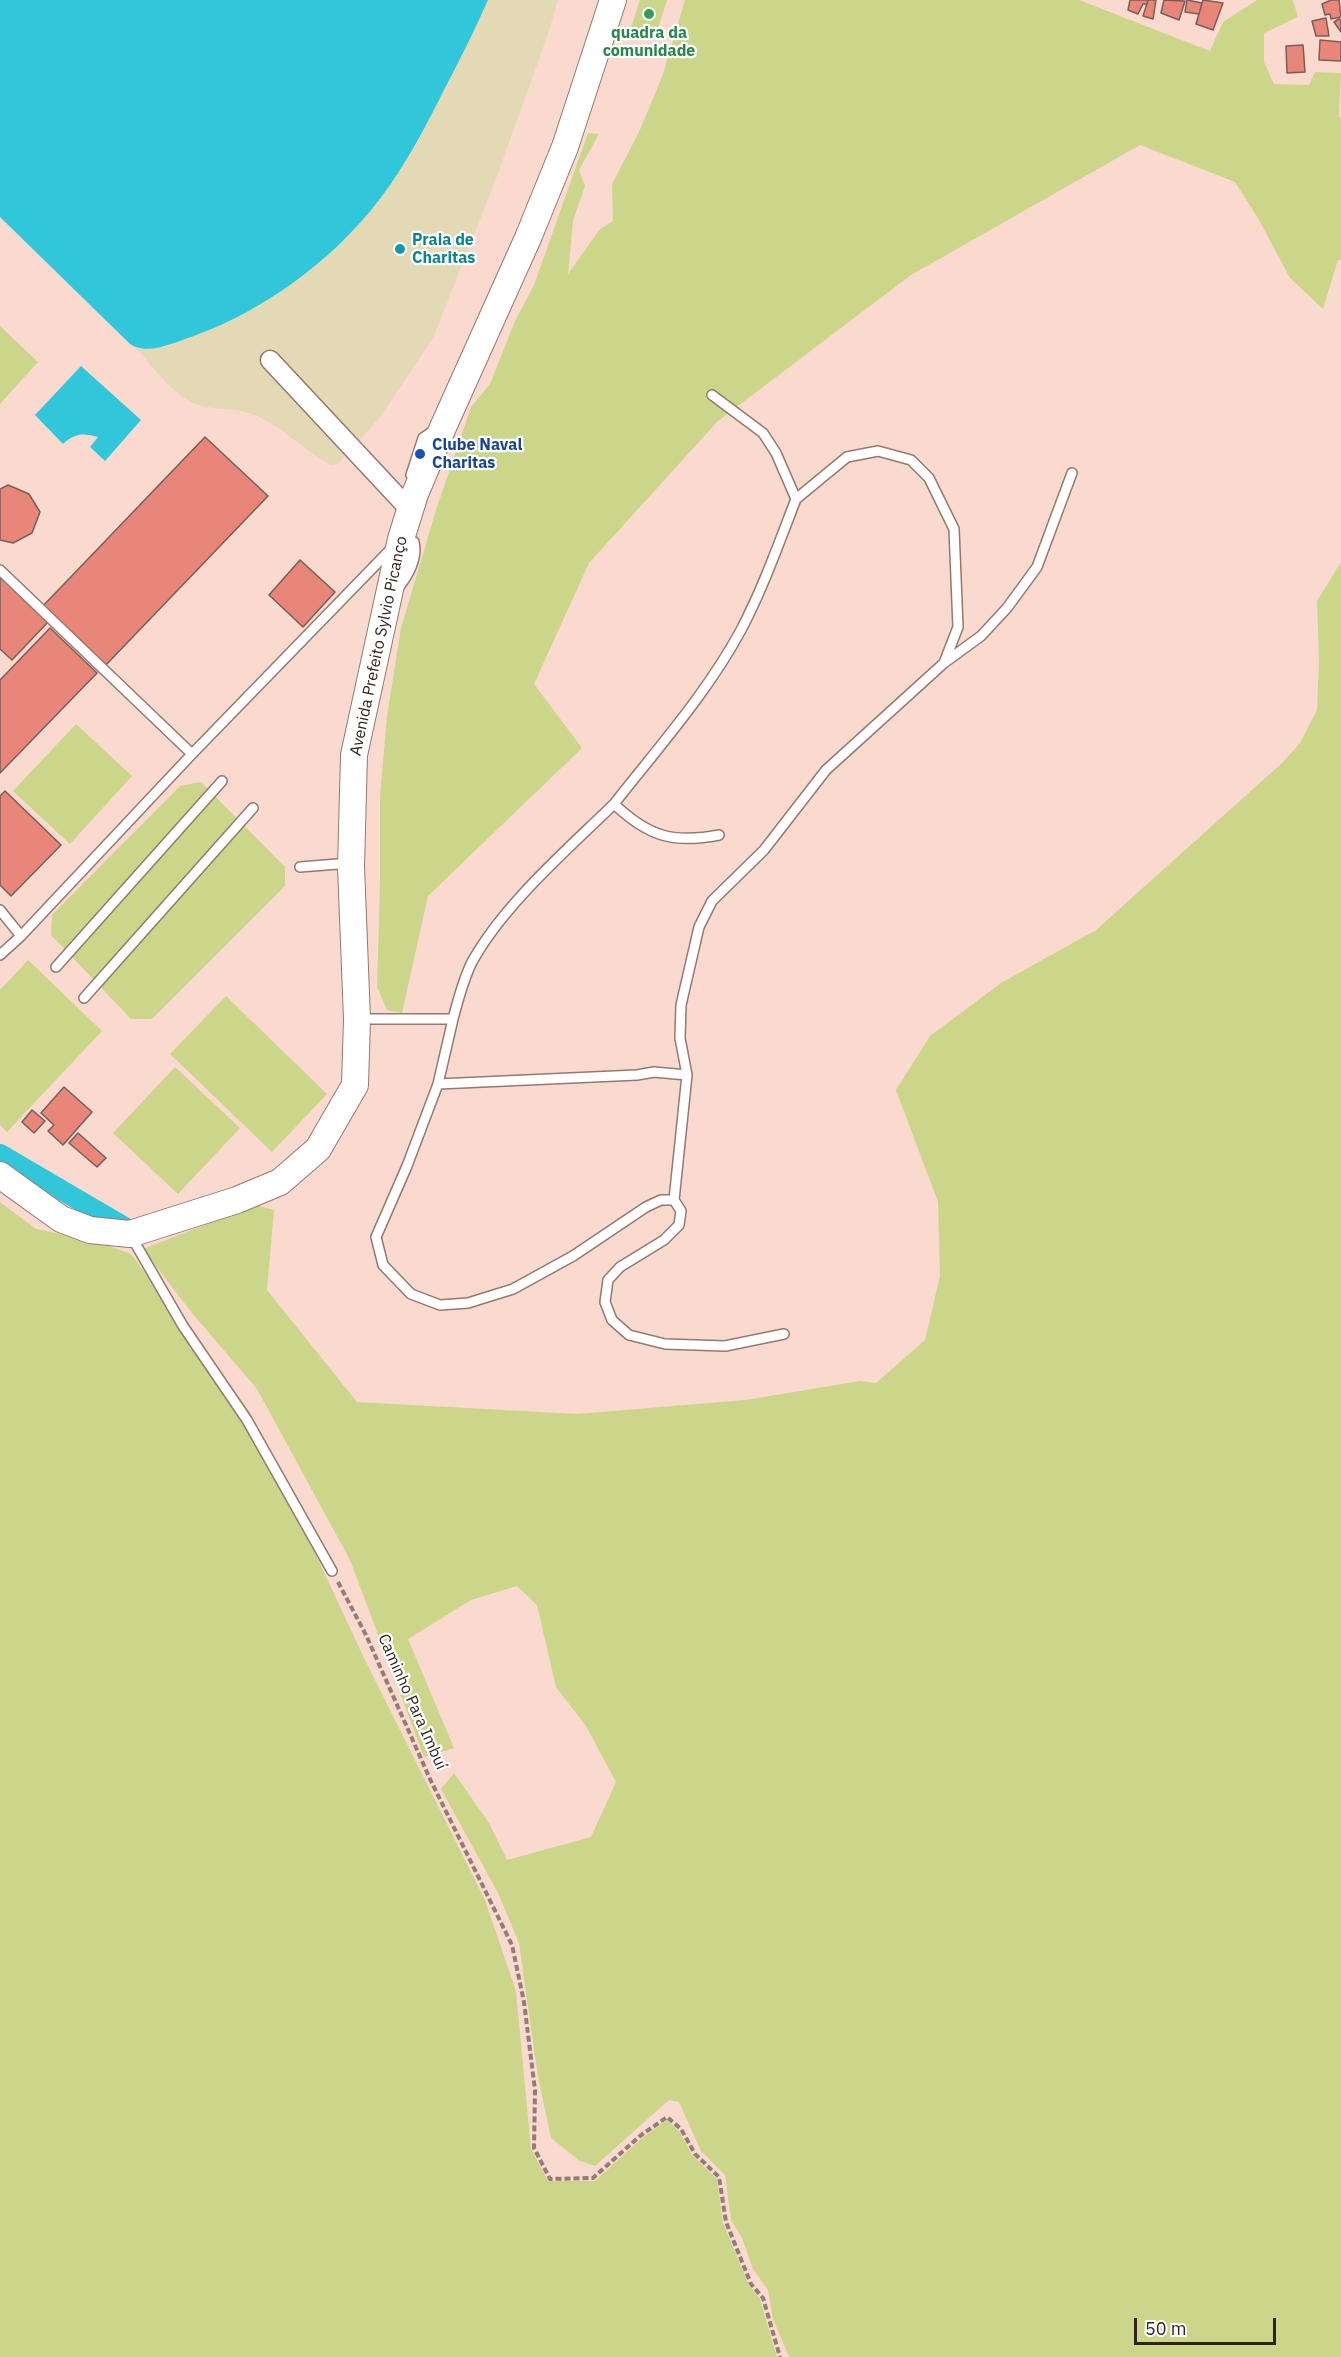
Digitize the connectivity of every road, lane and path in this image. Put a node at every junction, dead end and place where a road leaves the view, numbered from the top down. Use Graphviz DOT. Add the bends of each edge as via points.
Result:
graph roads {
  1 [pos="613,0"];
  2 [pos="270,360"];
  3 [pos="712,394"];
  4 [pos="1072,473"];
  5 [pos="796,499"];
  6 [pos="413,502"];
  7 [pos="401,539"];
  8 [pos="0,570"];
  9 [pos="944,663"];
  10 [pos="192,754"];
  11 [pos="222,781"];
  12 [pos="614,804"];
  13 [pos="254,808"];
  14 [pos="719,835"];
  15 [pos="300,867"];
  16 [pos="351,867"];
  17 [pos="0,910"];
  18 [pos="21,936"];
  19 [pos="0,955"];
  20 [pos="56,967"];
  21 [pos="84,998"];
  22 [pos="357,1018"];
  23 [pos="453,1019"];
  24 [pos="687,1075"];
  25 [pos="438,1084"];
  26 [pos="0,1175"];
  27 [pos="674,1200"];
  28 [pos="130,1234"];
  29 [pos="784,1334"];
  30 [pos="332,1571"];
  31 [pos="780,2357"];
  1 -- 6 [label="street, Avenida Prefeito Sylvio Picanço" via="548,190"];
  2 -- 6 [label="street"];
  3 -- 5 [label="lane" via="763,433"];
  4 -- 9 [label="lane" via="1037,567 981,636"];
  5 -- 9 [label="lane" via="847,457 878,451 911,460 929,478 954,529 957,565 958,627"];
  5 -- 12 [label="lane" via="740,631 689,710"];
  6 -- 7 [label="street, Avenida Prefeito Sylvio Picanço"];
  7 -- 10 [label="lane"];
  7 -- 16 [label="street, Avenida Prefeito Sylvio Picanço" via="354,755"];
  8 -- 10 [label="lane"];
  9 -- 24 [label="lane" via="826,770 772,841 712,901 699,927 681,1005 680,1038"];
  10 -- 18 [label="lane"];
  11 -- 20 [label="lane"];
  12 -- 14 [label="lane" via="630,819 662,835 692,840"];
  12 -- 23 [label="lane" via="504,917 473,961"];
  13 -- 21 [label="lane"];
  15 -- 16 [label="lane"];
  16 -- 22 [label="street, Avenida Prefeito Sylvio Picanço"];
  17 -- 18 [label="lane"];
  18 -- 19 [label="lane"];
  22 -- 23 [label="lane"];
  22 -- 28 [label="street, Avenida Prefeito Sylvio Picanço" via="355,1085 318,1149 280,1182"];
  23 -- 25 [label="lane"];
  24 -- 25 [label="lane" via="654,1072"];
  24 -- 27 [label="lane"];
  25 -- 27 [label="lane" via="376,1237 383,1265 411,1294 440,1305 468,1303 513,1289 573,1256 646,1207 661,1200"];
  26 -- 28 [label="street" via="61,1219 90,1230"];
  27 -- 29 [label="lane" via="681,1210 679,1225 608,1280 605,1302 612,1320 629,1335 665,1344 725,1346"];
  28 -- 30 [label="lane" via="183,1326 247,1420"];
  30 -- 31 [label="path, Caminho Para Imbuí" via="512,1945 535,2090 534,2148 550,2179 593,2178 667,2117 681,2129 695,2154 719,2177 726,2222 751,2284 763,2298"];
}
